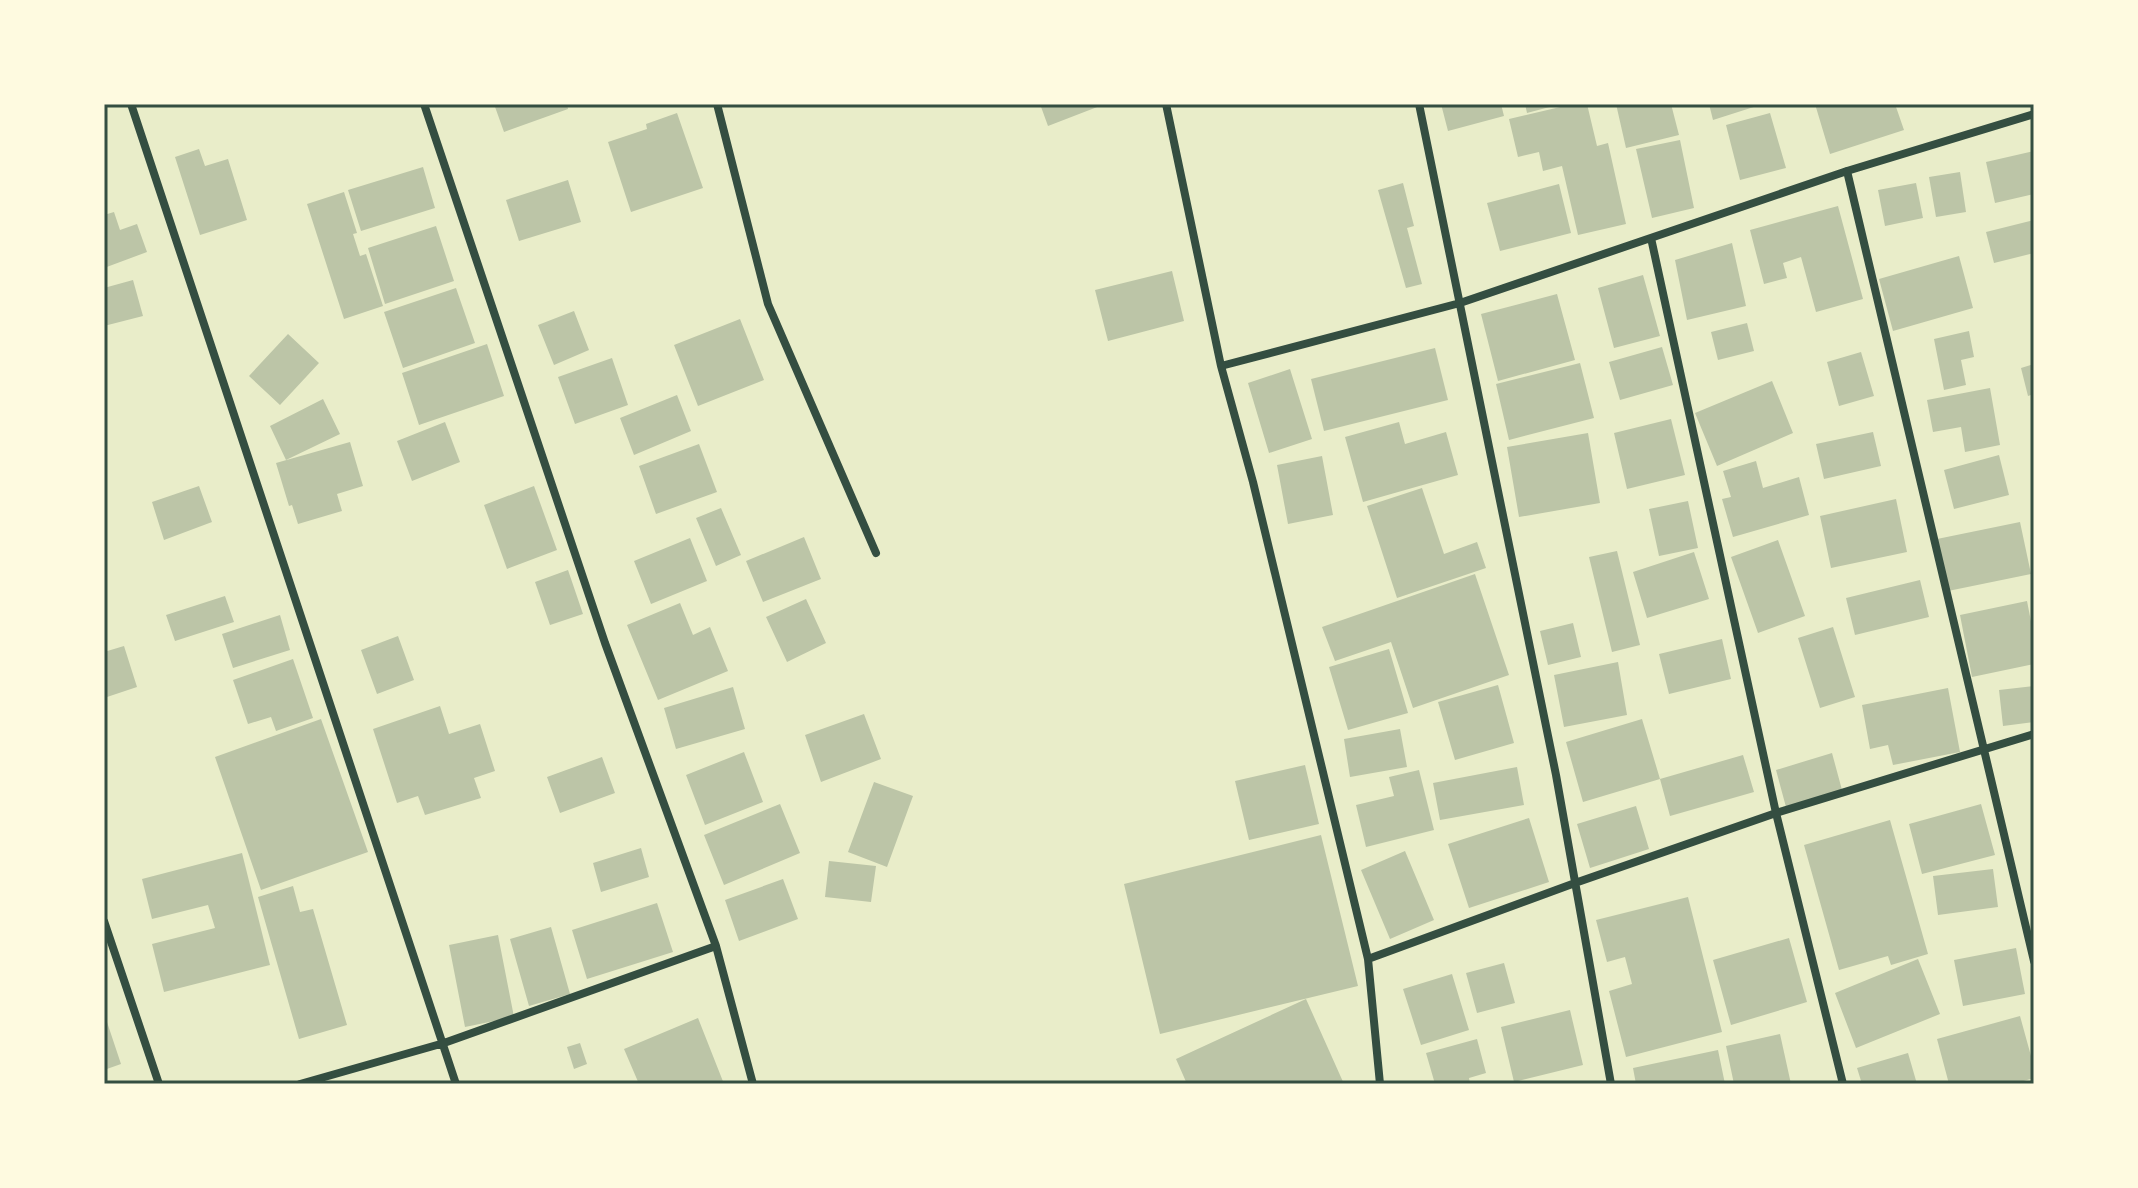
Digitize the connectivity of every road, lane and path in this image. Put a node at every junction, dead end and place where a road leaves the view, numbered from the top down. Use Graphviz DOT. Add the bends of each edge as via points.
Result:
graph roads {
  1 [pos="131,104"];
  2 [pos="424,104"];
  3 [pos="717,104"];
  4 [pos="1166,104"];
  5 [pos="1419,104"];
  6 [pos="2034,114"];
  7 [pos="1847,171"];
  8 [pos="1651,238"];
  9 [pos="1460,303"];
  10 [pos="1221,366"];
  11 [pos="876,553"];
  12 [pos="2034,734"];
  13 [pos="1983,749"];
  14 [pos="1776,813"];
  15 [pos="1575,883"];
  16 [pos="104,921"];
  17 [pos="716,946"];
  18 [pos="1368,959"];
  19 [pos="2034,961"];
  20 [pos="444,1043"];
  21 [pos="159,1084"];
  22 [pos="300,1084"];
  23 [pos="456,1084"];
  24 [pos="753,1084"];
  25 [pos="1380,1084"];
  26 [pos="1611,1084"];
  27 [pos="1843,1084"];
  1 -- 20 [label="street"];
  2 -- 17 [label="street" via="605,643"];
  3 -- 11 [label="street" via="768,304"];
  4 -- 10 [label="street"];
  5 -- 9 [label="street"];
  6 -- 7 [label="street"];
  7 -- 8 [label="street"];
  7 -- 13 [label="street"];
  8 -- 9 [label="street"];
  8 -- 14 [label="street"];
  9 -- 10 [label="street"];
  9 -- 15 [label="street"];
  10 -- 18 [label="street"];
  12 -- 13 [label="street"];
  13 -- 14 [label="street"];
  13 -- 19 [label="street"];
  14 -- 15 [label="street"];
  14 -- 27 [label="street"];
  15 -- 18 [label="street"];
  15 -- 26 [label="street"];
  16 -- 21 [label="street"];
  17 -- 20 [label="street"];
  17 -- 24 [label="street"];
  18 -- 25 [label="street"];
  20 -- 22 [label="street"];
  20 -- 23 [label="street"];
}
